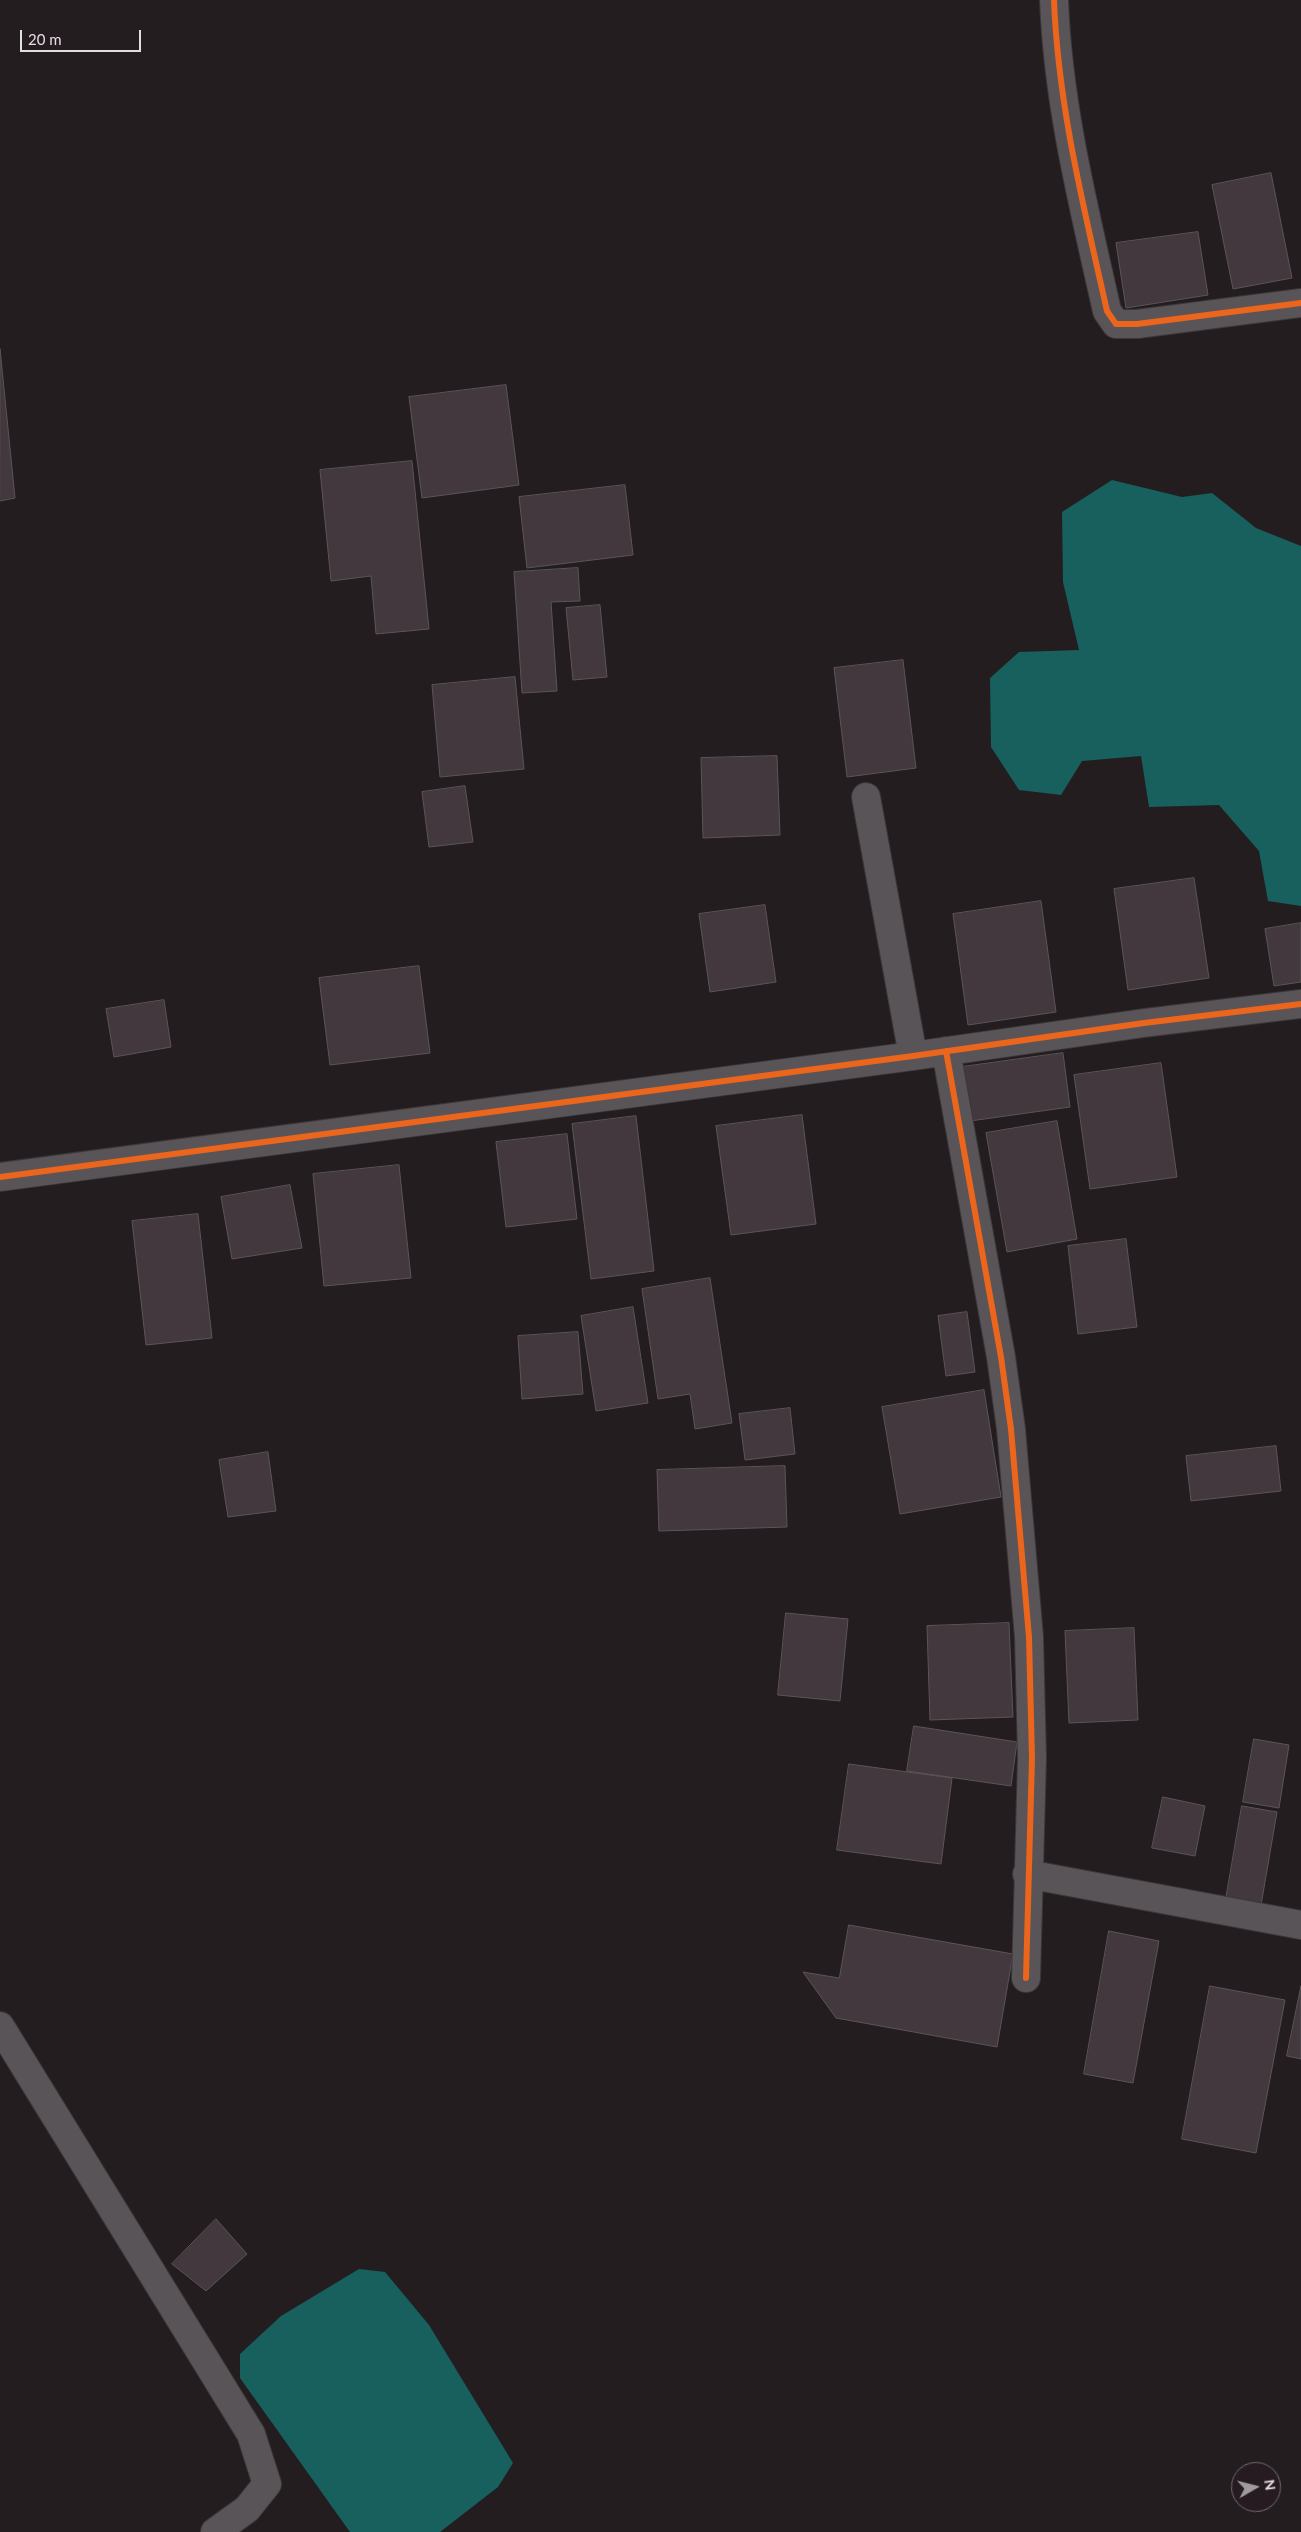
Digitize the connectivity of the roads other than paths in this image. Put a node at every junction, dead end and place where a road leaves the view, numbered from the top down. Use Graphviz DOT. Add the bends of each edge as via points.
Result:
graph roads {
  1 [pos="1054,0"];
  2 [pos="1301,303"];
  3 [pos="866,797"];
  4 [pos="1301,1004"];
  5 [pos="946,1051"];
  6 [pos="914,1056"];
  7 [pos="0,1177"];
  8 [pos="1027,1874"];
  9 [pos="1301,1925"];
  10 [pos="1026,1978"];
  11 [pos="0,2026"];
  12 [pos="215,2532"];
  1 -- 2 [label="street" via="1059,79 1079,184 1107,311 1116,324"];
  3 -- 6 [label="street"];
  4 -- 5 [label="street" via="1144,1022"];
  5 -- 6 [label="street"];
  5 -- 8 [label="street" via="976,1210 1011,1429 1029,1637 1032,1758"];
  6 -- 7 [label="street"];
  8 -- 9 [label="street"];
  8 -- 10 [label="street"];
  11 -- 12 [label="street" via="251,2434 267,2484 246,2509"];
}
